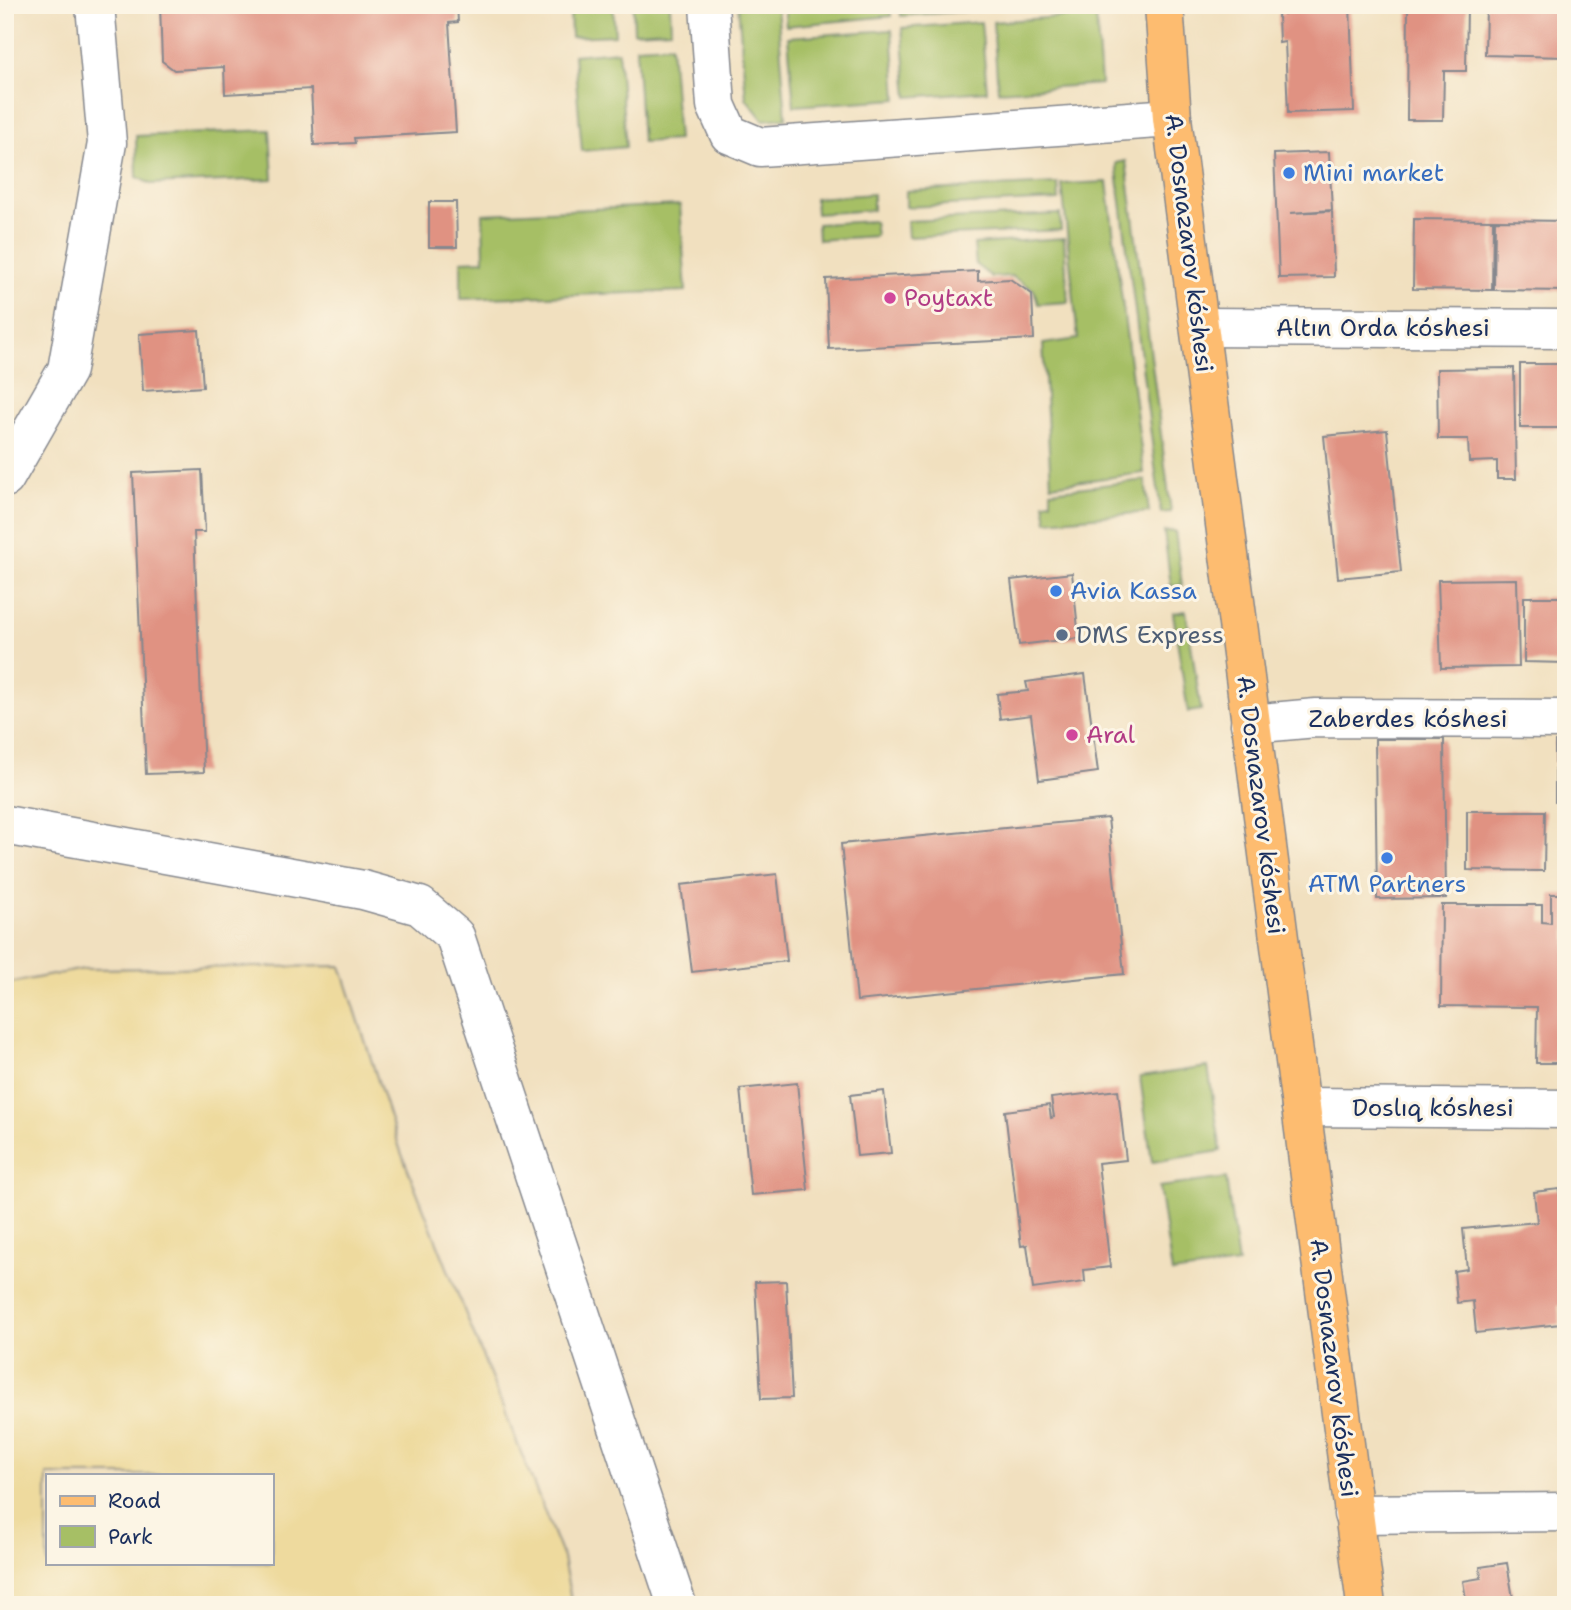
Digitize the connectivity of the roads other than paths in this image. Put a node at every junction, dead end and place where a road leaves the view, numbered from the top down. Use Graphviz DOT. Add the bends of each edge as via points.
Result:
graph roads {
  1 [pos="95,5"];
  2 [pos="709,5"];
  3 [pos="1164,5"];
  4 [pos="1172,118"];
  5 [pos="1200,327"];
  6 [pos="1566,329"];
  7 [pos="5,478"];
  8 [pos="1566,719"];
  9 [pos="1251,724"];
  10 [pos="5,825"];
  11 [pos="1301,1107"];
  12 [pos="1566,1109"];
  13 [pos="1566,1512"];
  14 [pos="1353,1514"];
  15 [pos="677,1605"];
  16 [pos="1366,1605"];
  1 -- 7 [label="street" via="107,143 67,370"];
  2 -- 4 [label="street" via="716,105 729,134 760,147"];
  3 -- 4 [label="main road, A. Dosnazarov kóshesi"];
  4 -- 5 [label="main road, A. Dosnazarov kóshesi"];
  5 -- 6 [label="street, Altın Orda kóshesi"];
  5 -- 9 [label="main road, A. Dosnazarov kóshesi"];
  8 -- 9 [label="street, Zaberdes kóshesi" via="1316,719"];
  9 -- 11 [label="main road, A. Dosnazarov kóshesi"];
  10 -- 15 [label="street" via="363,890 420,906 456,936"];
  11 -- 12 [label="street, Doslıq kóshesi"];
  11 -- 14 [label="main road, A. Dosnazarov kóshesi"];
  13 -- 14 [label="street"];
  14 -- 16 [label="main road, A. Dosnazarov kóshesi"];
}
